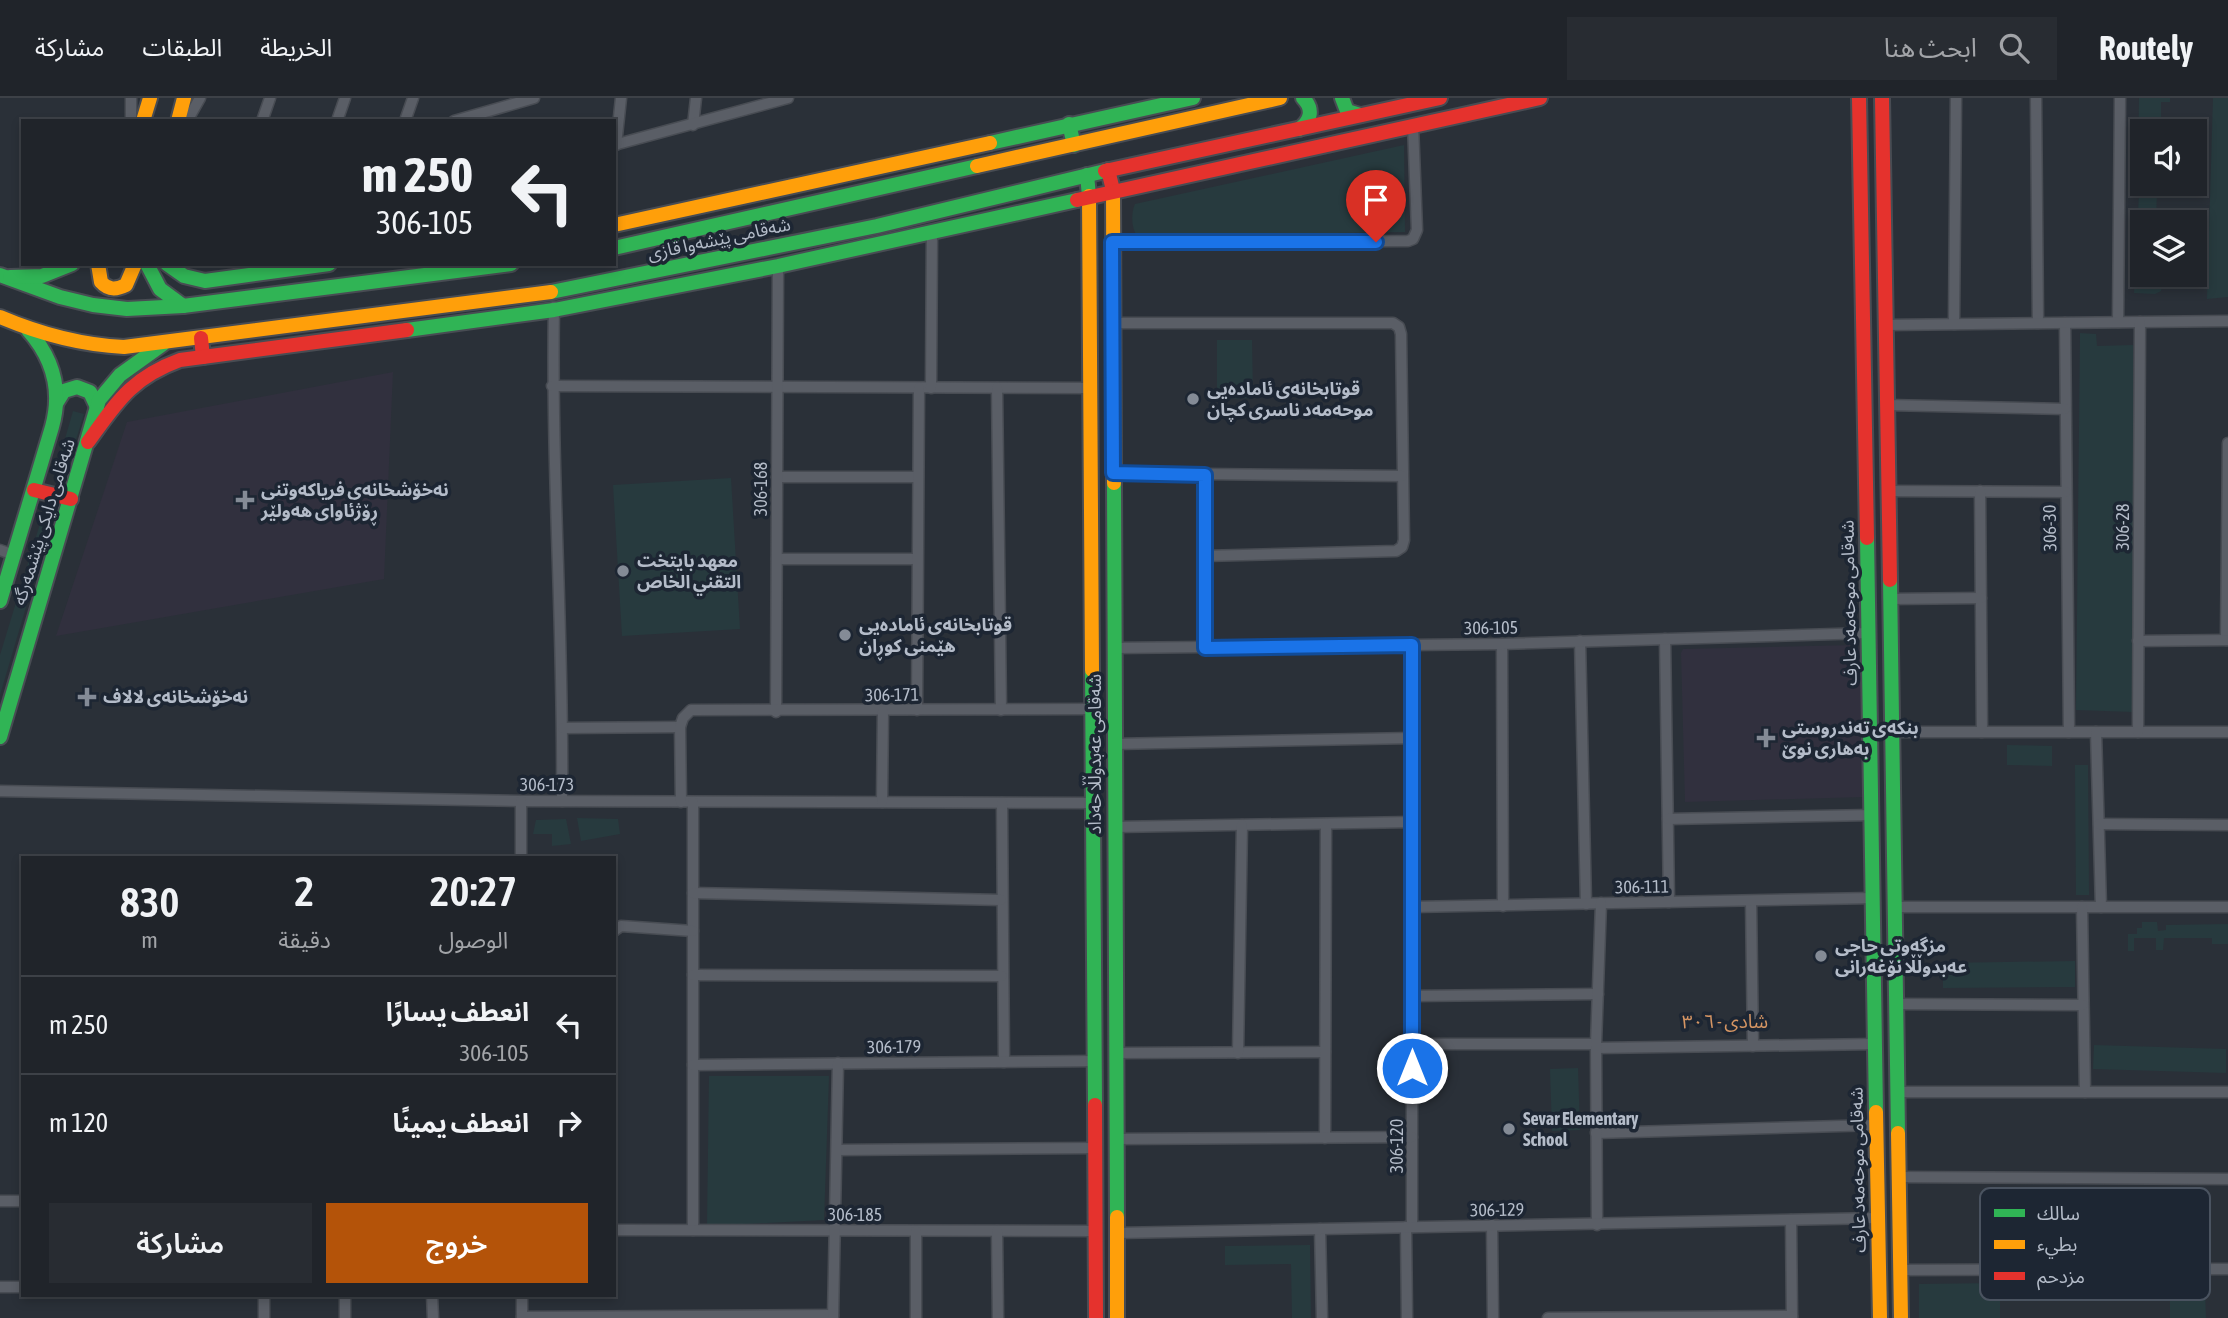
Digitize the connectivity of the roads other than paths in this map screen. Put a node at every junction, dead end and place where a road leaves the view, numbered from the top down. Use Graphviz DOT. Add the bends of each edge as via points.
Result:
graph roads {
  1 [pos="131,98"];
  2 [pos="150,98"];
  3 [pos="184,98"];
  4 [pos="200,98"];
  5 [pos="270,98"];
  6 [pos="345,98"];
  7 [pos="413,98"];
  8 [pos="534,98"];
  9 [pos="621,98"];
  10 [pos="696,98"];
  11 [pos="788,98"];
  12 [pos="1193,98"];
  13 [pos="1280,98"];
  14 [pos="1303,98"];
  15 [pos="1342,98"];
  16 [pos="1440,98"];
  17 [pos="1540,98"];
  18 [pos="1859,98"];
  19 [pos="1882,98"];
  20 [pos="1956,98"];
  21 [pos="2036,98"];
  22 [pos="2120,98"];
  23 [pos="1169,101"];
  24 [pos="1360,115"];
  25 [pos="131,119"];
  26 [pos="144,119"];
  27 [pos="179,119"];
  28 [pos="188,119"];
  29 [pos="263,119"];
  30 [pos="338,119"];
  31 [pos="406,119"];
  32 [pos="461,119"];
  33 [pos="1069,124"];
  34 [pos="692,125"];
  35 [pos="1413,125"];
  36 [pos="1299,130"];
  37 [pos="616,137"];
  38 [pos="616,145"];
  39 [pos="1074,145"];
  40 [pos="1108,170"];
  41 [pos="1087,175"];
  42 [pos="1112,190"];
  43 [pos="1089,196"];
  44 [pos="616,225"];
  45 [pos="932,231"];
  46 [pos="1112,242"];
  47 [pos="778,247"];
  48 [pos="616,248"];
  49 [pos="68,266"];
  50 [pos="98,266"];
  51 [pos="134,266"];
  52 [pos="147,266"];
  53 [pos="169,266"];
  54 [pos="314,266"];
  55 [pos="484,266"];
  56 [pos="778,266"];
  57 [pos="457,268"];
  58 [pos="1,275"];
  59 [pos="554,292"];
  60 [pos="183,306"];
  61 [pos="554,310"];
  62 [pos="0,317"];
  63 [pos="2228,321"];
  64 [pos="2118,322"];
  65 [pos="2140,322"];
  66 [pos="1112,323"];
  67 [pos="2038,323"];
  68 [pos="2065,323"];
  69 [pos="1954,324"];
  70 [pos="1886,325"];
  71 [pos="29,330"];
  72 [pos="201,338"];
  73 [pos="163,344"];
  74 [pos="203,357"];
  75 [pos="552,386"];
  76 [pos="778,388"];
  77 [pos="919,388"];
  78 [pos="931,388"];
  79 [pos="997,388"];
  80 [pos="1092,388"];
  81 [pos="57,402"];
  82 [pos="1886,405"];
  83 [pos="97,407"];
  84 [pos="2065,409"];
  85 [pos="88,442"];
  86 [pos="2228,443"];
  87 [pos="1113,473"];
  88 [pos="1205,475"];
  89 [pos="1402,476"];
  90 [pos="777,477"];
  91 [pos="918,477"];
  92 [pos="34,490"];
  93 [pos="1888,491"];
  94 [pos="1980,491"];
  95 [pos="2066,492"];
  96 [pos="71,499"];
  97 [pos="7,552"];
  98 [pos="1203,556"];
  99 [pos="777,559"];
  100 [pos="918,559"];
  101 [pos="1981,598"];
  102 [pos="1889,599"];
  103 [pos="0,601"];
  104 [pos="1868,633"];
  105 [pos="1665,639"];
  106 [pos="2227,640"];
  107 [pos="1580,641"];
  108 [pos="2138,641"];
  109 [pos="1502,644"];
  110 [pos="1412,645"];
  111 [pos="1114,648"];
  112 [pos="1205,648"];
  113 [pos="1093,709"];
  114 [pos="917,710"];
  115 [pos="1001,710"];
  116 [pos="883,711"];
  117 [pos="776,712"];
  118 [pos="680,727"];
  119 [pos="563,728"];
  120 [pos="1891,732"];
  121 [pos="1982,732"];
  122 [pos="2069,732"];
  123 [pos="2096,732"];
  124 [pos="2137,732"];
  125 [pos="2228,733"];
  126 [pos="0,737"];
  127 [pos="1412,738"];
  128 [pos="1114,744"];
  129 [pos="0,791"];
  130 [pos="521,801"];
  131 [pos="562,801"];
  132 [pos="681,802"];
  133 [pos="693,802"];
  134 [pos="882,802"];
  135 [pos="1002,803"];
  136 [pos="1094,803"];
  137 [pos="1872,815"];
  138 [pos="1668,819"];
  139 [pos="1412,822"];
  140 [pos="1326,824"];
  141 [pos="2099,824"];
  142 [pos="1242,825"];
  143 [pos="2228,825"];
  144 [pos="1115,827"];
  145 [pos="521,856"];
  146 [pos="1115,872"];
  147 [pos="1094,873"];
  148 [pos="693,893"];
  149 [pos="1873,898"];
  150 [pos="1002,900"];
  151 [pos="1751,901"];
  152 [pos="1669,902"];
  153 [pos="1586,904"];
  154 [pos="1601,904"];
  155 [pos="1503,906"];
  156 [pos="2228,906"];
  157 [pos="1412,907"];
  158 [pos="1893,907"];
  159 [pos="2082,907"];
  160 [pos="2101,907"];
  161 [pos="616,929"];
  162 [pos="693,931"];
  163 [pos="693,975"];
  164 [pos="1002,976"];
  165 [pos="1598,994"];
  166 [pos="1875,994"];
  167 [pos="1412,996"];
  168 [pos="1894,999"];
  169 [pos="2083,1005"];
  170 [pos="1412,1044"];
  171 [pos="1876,1044"];
  172 [pos="1596,1046"];
  173 [pos="1753,1046"];
  174 [pos="1325,1052"];
  175 [pos="1116,1053"];
  176 [pos="1238,1053"];
  177 [pos="1095,1061"];
  178 [pos="1004,1062"];
  179 [pos="838,1063"];
  180 [pos="693,1065"];
  181 [pos="1897,1092"];
  182 [pos="2085,1092"];
  183 [pos="2228,1092"];
  184 [pos="1877,1125"];
  185 [pos="1596,1133"];
  186 [pos="1412,1137"];
  187 [pos="1325,1138"];
  188 [pos="1116,1139"];
  189 [pos="1095,1148"];
  190 [pos="837,1150"];
  191 [pos="1898,1177"];
  192 [pos="2228,1179"];
  193 [pos="21,1200"];
  194 [pos="0,1201"];
  195 [pos="1878,1218"];
  196 [pos="1791,1220"];
  197 [pos="1492,1225"];
  198 [pos="1597,1225"];
  199 [pos="1409,1227"];
  200 [pos="1321,1229"];
  201 [pos="616,1230"];
  202 [pos="693,1230"];
  203 [pos="835,1231"];
  204 [pos="916,1231"];
  205 [pos="997,1231"];
  206 [pos="1096,1231"];
  207 [pos="1116,1233"];
  208 [pos="2210,1269"];
  209 [pos="2228,1269"];
  210 [pos="1900,1270"];
  211 [pos="1980,1270"];
  212 [pos="0,1287"];
  213 [pos="21,1287"];
  214 [pos="264,1297"];
  215 [pos="345,1297"];
  216 [pos="432,1297"];
  217 [pos="522,1297"];
  218 [pos="833,1317"];
  219 [pos="1792,1317"];
  220 [pos="264,1318"];
  221 [pos="345,1318"];
  222 [pos="433,1318"];
  223 [pos="522,1318"];
  224 [pos="916,1318"];
  225 [pos="998,1318"];
  226 [pos="1096,1318"];
  227 [pos="1117,1318"];
  228 [pos="1322,1318"];
  229 [pos="1407,1318"];
  230 [pos="1493,1318"];
  231 [pos="1548,1318"];
  232 [pos="1623,1318"];
  233 [pos="1880,1318"];
  234 [pos="1900,1318"];
  1 -- 25 [label="street"];
  2 -- 26 [label="main road"];
  3 -- 27 [label="main road"];
  4 -- 28 [label="street"];
  5 -- 29 [label="street"];
  6 -- 30 [label="street"];
  7 -- 31 [label="street"];
  8 -- 32 [label="street"];
  9 -- 37 [label="street"];
  10 -- 34 [label="street"];
  11 -- 34 [label="street"];
  12 -- 23 [label="main road"];
  13 -- 39 [label="main road, شەقامی پێشەوا قازی"];
  14 -- 36 [label="main road" via="1311,114"];
  15 -- 24 [label="main road" via="1346,110"];
  16 -- 24 [label="main road, شەقامی پێشەوا قازی"];
  17 -- 35 [label="main road"];
  18 -- 104 [label="main road, شەقامی موحەمەد عارف"];
  19 -- 70 [label="main road"];
  20 -- 69 [label="street"];
  21 -- 67 [label="street"];
  22 -- 64 [label="street"];
  23 -- 33 [label="main road"];
  24 -- 36 [label="main road, شەقامی پێشەوا قازی"];
  33 -- 39 [label="main road"];
  33 -- 44 [label="main road"];
  34 -- 38 [label="street"];
  35 -- 42 [label="main road"];
  35 -- 46 [label="street" via="1413,239"];
  36 -- 40 [label="main road, شەقامی پێشەوا قازی"];
  39 -- 48 [label="main road, شەقامی پێشەوا قازی"];
  40 -- 41 [label="main road, شەقامی پێشەوا قازی"];
  40 -- 42 [label="main road, شەقامی عەبدوڵڵا حەداد"];
  41 -- 43 [label="main road, شەقامی عەبدوڵڵا حەداد"];
  41 -- 47 [label="main road, شەقامی پێشەوا قازی"];
  42 -- 43 [label="main road"];
  42 -- 46 [label="main road, شەقامی عەبدوڵڵا حەداد"];
  43 -- 45 [label="main road"];
  43 -- 80 [label="main road, شەقامی عەبدوڵڵا حەداد"];
  45 -- 56 [label="main road"];
  45 -- 78 [label="street"];
  46 -- 66 [label="main road, شەقامی عەبدوڵڵا حەداد"];
  47 -- 56 [label="main road"];
  47 -- 59 [label="main road, شەقامی پێشەوا قازی"];
  49 -- 58 [label="main road" via="36,277"];
  50 -- 51 [label="main road" via="99,281 113,290 126,285"];
  52 -- 60 [label="main road" via="159,288"];
  53 -- 54 [label="main road" via="190,279 205,281"];
  55 -- 57 [label="main road"];
  56 -- 61 [label="main road"];
  56 -- 76 [label="street, 306-168"];
  57 -- 60 [label="main road"];
  58 -- 60 [label="main road" via="60,298 93,305 127,309"];
  59 -- 61 [label="street"];
  59 -- 72 [label="main road, شەقامی پێشەوا قازی"];
  61 -- 74 [label="main road"];
  61 -- 75 [label="street"];
  62 -- 71 [label="main road, شەقامی پێشەوا قازی"];
  63 -- 65 [label="street"];
  64 -- 65 [label="street"];
  64 -- 68 [label="street"];
  65 -- 108 [label="street, 306-28"];
  66 -- 87 [label="main road, شەقامی عەبدوڵڵا حەداد"];
  66 -- 89 [label="street" via="1393,323 1401,334"];
  67 -- 68 [label="street"];
  67 -- 69 [label="street"];
  68 -- 84 [label="street, 306-30"];
  69 -- 70 [label="street"];
  70 -- 82 [label="main road"];
  71 -- 73 [label="main road, شەقامی پێشەوا قازی" via="92,346"];
  71 -- 81 [label="main road, شەقامی دایکی پێشمەرگە" via="50,361"];
  72 -- 73 [label="main road, شەقامی پێشەوا قازی"];
  72 -- 74 [label="main road"];
  73 -- 83 [label="main road, شەقامی دایکی پێشمەرگە" via="118,376"];
  74 -- 85 [label="main road" via="180,360 142,376 125,391"];
  75 -- 76 [label="street"];
  75 -- 119 [label="street"];
  76 -- 77 [label="street"];
  76 -- 90 [label="street, 306-168"];
  77 -- 78 [label="street"];
  77 -- 91 [label="street"];
  78 -- 79 [label="street"];
  79 -- 80 [label="street"];
  79 -- 115 [label="street"];
  80 -- 113 [label="main road, شەقامی عەبدوڵڵا حەداد"];
  81 -- 83 [label="main road" via="64,391 78,387 90,392"];
  81 -- 92 [label="main road, شەقامی دایکی پێشمەرگە"];
  82 -- 84 [label="street"];
  82 -- 93 [label="main road"];
  83 -- 85 [label="main road, شەقامی دایکی پێشمەرگە"];
  84 -- 95 [label="street, 306-30"];
  85 -- 96 [label="main road, شەقامی دایکی پێشمەرگە"];
  86 -- 106 [label="street"];
  87 -- 88 [label="street"];
  87 -- 111 [label="main road, شەقامی عەبدوڵڵا حەداد"];
  88 -- 89 [label="street"];
  88 -- 98 [label="street"];
  89 -- 98 [label="street" via="1404,540 1396,551"];
  90 -- 91 [label="street"];
  90 -- 99 [label="street, 306-168"];
  91 -- 100 [label="street"];
  92 -- 96 [label="main road"];
  92 -- 97 [label="main road, شەقامی دایکی پێشمەرگە"];
  93 -- 94 [label="street"];
  93 -- 102 [label="main road"];
  94 -- 95 [label="street"];
  94 -- 101 [label="street"];
  95 -- 122 [label="street, 306-30"];
  96 -- 126 [label="main road, شەقامی دایکی پێشمەرگە"];
  97 -- 103 [label="main road, شەقامی دایکی پێشمەرگە"];
  98 -- 112 [label="street"];
  99 -- 100 [label="street"];
  99 -- 117 [label="street, 306-168"];
  100 -- 114 [label="street"];
  101 -- 102 [label="street"];
  101 -- 121 [label="street"];
  102 -- 120 [label="main road"];
  104 -- 105 [label="street, 306-105"];
  104 -- 137 [label="main road, شەقامی موحەمەد عارف"];
  105 -- 107 [label="street, 306-105"];
  105 -- 138 [label="street"];
  106 -- 108 [label="street"];
  107 -- 109 [label="street, 306-105"];
  107 -- 153 [label="street"];
  108 -- 124 [label="street, 306-28"];
  109 -- 110 [label="street, 306-105"];
  109 -- 155 [label="street"];
  110 -- 112 [label="street, 306-105"];
  110 -- 127 [label="street, 306-120"];
  111 -- 112 [label="street, 306-105"];
  111 -- 128 [label="main road, شەقامی عەبدوڵڵا حەداد"];
  113 -- 115 [label="street, 306-171"];
  113 -- 136 [label="main road, شەقامی عەبدوڵڵا حەداد"];
  114 -- 115 [label="street, 306-171"];
  114 -- 116 [label="street, 306-171"];
  116 -- 117 [label="street, 306-171"];
  116 -- 134 [label="street"];
  117 -- 118 [label="street, 306-171" via="691,710"];
  118 -- 119 [label="street"];
  118 -- 132 [label="street"];
  119 -- 131 [label="street"];
  120 -- 121 [label="street"];
  120 -- 158 [label="main road"];
  121 -- 122 [label="street"];
  122 -- 123 [label="street"];
  123 -- 124 [label="street"];
  123 -- 141 [label="street"];
  124 -- 125 [label="street"];
  127 -- 128 [label="street"];
  127 -- 139 [label="street, 306-120"];
  128 -- 144 [label="main road, شەقامی عەبدوڵڵا حەداد"];
  129 -- 130 [label="street, 306-173"];
  130 -- 131 [label="street, 306-173"];
  130 -- 145 [label="street"];
  131 -- 132 [label="street, 306-173"];
  132 -- 133 [label="street, 306-173"];
  133 -- 134 [label="street, 306-173"];
  133 -- 148 [label="street"];
  134 -- 135 [label="street, 306-173"];
  135 -- 136 [label="street, 306-173"];
  135 -- 150 [label="street"];
  136 -- 147 [label="main road, شەقامی عەبدوڵڵا حەداد"];
  137 -- 138 [label="street"];
  137 -- 149 [label="main road, شەقامی موحەمەد عارف"];
  138 -- 152 [label="street"];
  139 -- 140 [label="street"];
  139 -- 157 [label="street, 306-120"];
  140 -- 142 [label="street"];
  140 -- 174 [label="street"];
  141 -- 143 [label="street"];
  141 -- 160 [label="street"];
  142 -- 144 [label="street"];
  142 -- 176 [label="street"];
  144 -- 146 [label="main road, شەقامی عەبدوڵڵا حەداد"];
  146 -- 147 [label="main road"];
  146 -- 175 [label="main road, شەقامی عەبدوڵڵا حەداد"];
  147 -- 177 [label="main road, شەقامی عەبدوڵڵا حەداد"];
  148 -- 150 [label="street"];
  148 -- 162 [label="street"];
  149 -- 151 [label="street, 306-111"];
  149 -- 166 [label="main road, شەقامی موحەمەد عارف"];
  150 -- 164 [label="street"];
  151 -- 152 [label="street, 306-111"];
  151 -- 173 [label="street"];
  152 -- 154 [label="street, 306-111"];
  153 -- 154 [label="street, 306-111"];
  153 -- 155 [label="street, 306-111"];
  154 -- 165 [label="street"];
  155 -- 157 [label="street, 306-111"];
  156 -- 160 [label="street"];
  157 -- 167 [label="street, 306-120"];
  158 -- 159 [label="street"];
  158 -- 168 [label="main road"];
  159 -- 160 [label="street"];
  159 -- 169 [label="street"];
  161 -- 162 [label="street"];
  162 -- 163 [label="street"];
  163 -- 164 [label="street"];
  163 -- 180 [label="street"];
  164 -- 178 [label="street"];
  165 -- 167 [label="street"];
  165 -- 172 [label="street"];
  166 -- 168 [label="main road"];
  166 -- 171 [label="main road, شەقامی موحەمەد عارف"];
  167 -- 170 [label="street, 306-120"];
  168 -- 169 [label="street"];
  168 -- 181 [label="main road"];
  169 -- 182 [label="street"];
  170 -- 172 [label="street"];
  170 -- 186 [label="street, 306-120"];
  171 -- 173 [label="street"];
  171 -- 184 [label="main road, شەقامی موحەمەد عارف"];
  172 -- 173 [label="street"];
  172 -- 185 [label="street"];
  174 -- 176 [label="street"];
  174 -- 187 [label="street"];
  175 -- 176 [label="street"];
  175 -- 188 [label="main road, شەقامی عەبدوڵڵا حەداد"];
  177 -- 178 [label="street, 306-179"];
  177 -- 189 [label="main road, شەقامی عەبدوڵڵا حەداد"];
  178 -- 179 [label="street, 306-179"];
  179 -- 180 [label="street, 306-179"];
  179 -- 190 [label="street"];
  180 -- 202 [label="street"];
  181 -- 182 [label="street"];
  181 -- 191 [label="main road"];
  182 -- 183 [label="street"];
  184 -- 185 [label="street"];
  184 -- 195 [label="main road, شەقامی موحەمەد عارف"];
  185 -- 198 [label="street"];
  186 -- 187 [label="street"];
  186 -- 199 [label="street, 306-120"];
  187 -- 188 [label="street"];
  188 -- 207 [label="main road, شەقامی عەبدوڵڵا حەداد"];
  189 -- 190 [label="street"];
  189 -- 206 [label="main road, شەقامی عەبدوڵڵا حەداد"];
  190 -- 203 [label="street"];
  191 -- 192 [label="street"];
  191 -- 210 [label="main road"];
  193 -- 194 [label="street"];
  195 -- 196 [label="street, 306-129"];
  195 -- 233 [label="main road, شەقامی موحەمەد عارف"];
  196 -- 198 [label="street, 306-129"];
  196 -- 219 [label="street"];
  197 -- 198 [label="street, 306-129"];
  197 -- 199 [label="street, 306-129"];
  197 -- 230 [label="street"];
  199 -- 200 [label="street, 306-129"];
  199 -- 229 [label="street, 306-120"];
  200 -- 207 [label="street, 306-129"];
  200 -- 228 [label="street"];
  201 -- 202 [label="street, 306-185"];
  202 -- 203 [label="street, 306-185"];
  203 -- 204 [label="street, 306-185"];
  203 -- 218 [label="street"];
  204 -- 205 [label="street, 306-185"];
  204 -- 224 [label="street"];
  205 -- 206 [label="street, 306-185"];
  205 -- 225 [label="street"];
  206 -- 226 [label="main road, شەقامی عەبدوڵڵا حەداد"];
  207 -- 227 [label="main road, شەقامی عەبدوڵڵا حەداد"];
  208 -- 209 [label="street"];
  210 -- 211 [label="street"];
  210 -- 234 [label="main road"];
  212 -- 213 [label="street"];
  214 -- 220 [label="street"];
  215 -- 221 [label="street"];
  216 -- 222 [label="street"];
  217 -- 223 [label="street"];
  218 -- 223 [label="street"];
  219 -- 232 [label="street"];
  231 -- 232 [label="street"];
}
